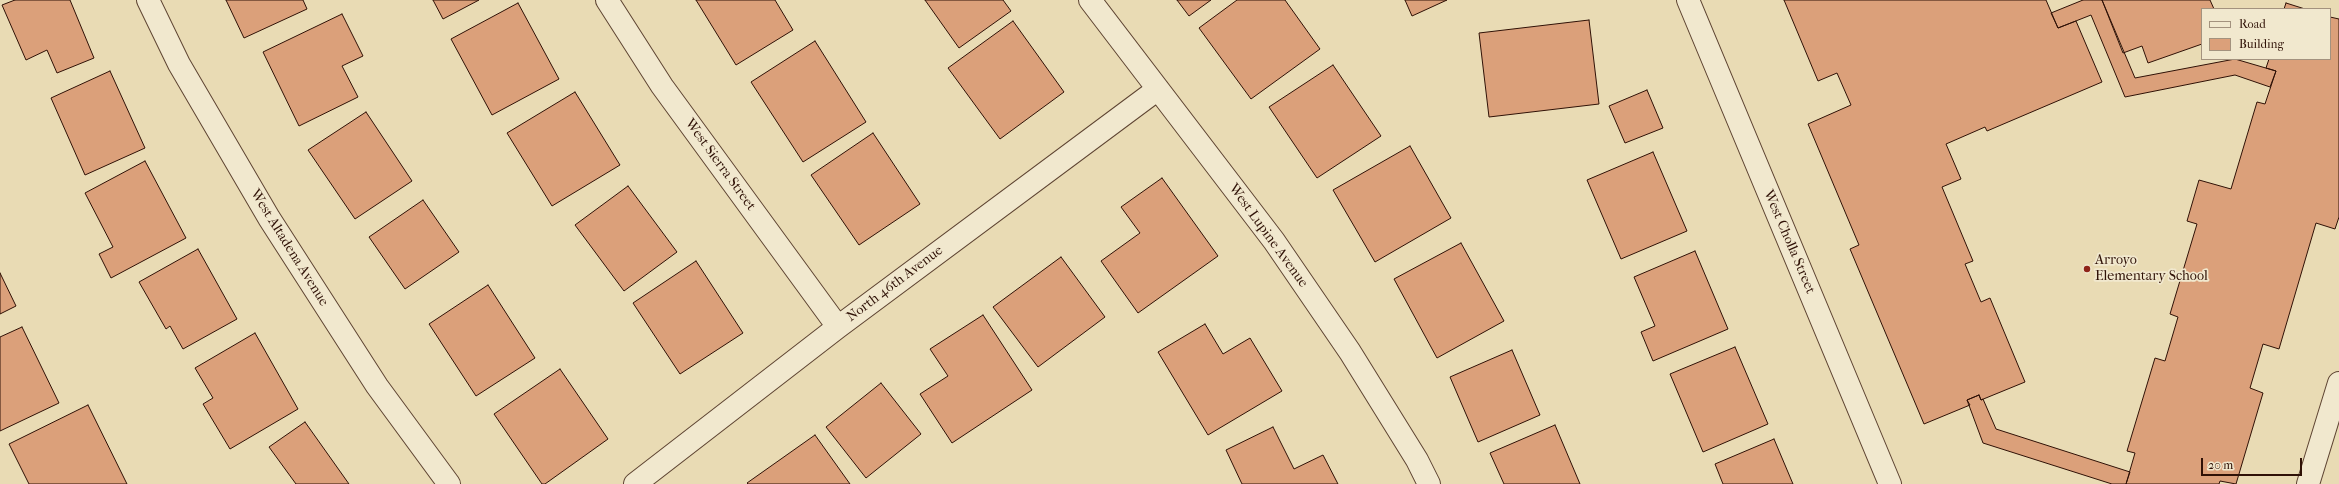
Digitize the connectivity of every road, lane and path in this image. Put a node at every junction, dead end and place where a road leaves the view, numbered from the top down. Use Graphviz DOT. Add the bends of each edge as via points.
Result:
graph roads {
  1 [pos="148,0"];
  2 [pos="606,0"];
  3 [pos="1090,0"];
  4 [pos="1688,0"];
  5 [pos="1158,89"];
  6 [pos="838,327"];
  7 [pos="2339,383"];
  8 [pos="449,484"];
  9 [pos="635,484"];
  10 [pos="1429,484"];
  11 [pos="1890,484"];
  12 [pos="2308,484"];
  1 -- 8 [label="street, West Altadena Avenue" via="179,64 269,218 377,386"];
  2 -- 6 [label="street, West Sierra Street" via="662,86"];
  3 -- 5 [label="street, West Lupine Avenue"];
  4 -- 11 [label="street, West Cholla Street"];
  5 -- 6 [label="street, North 46th Avenue"];
  5 -- 10 [label="street, West Lupine Avenue" via="1274,241 1346,345 1417,460"];
  6 -- 9 [label="street, North 46th Avenue"];
  7 -- 12 [label="street"];
}
